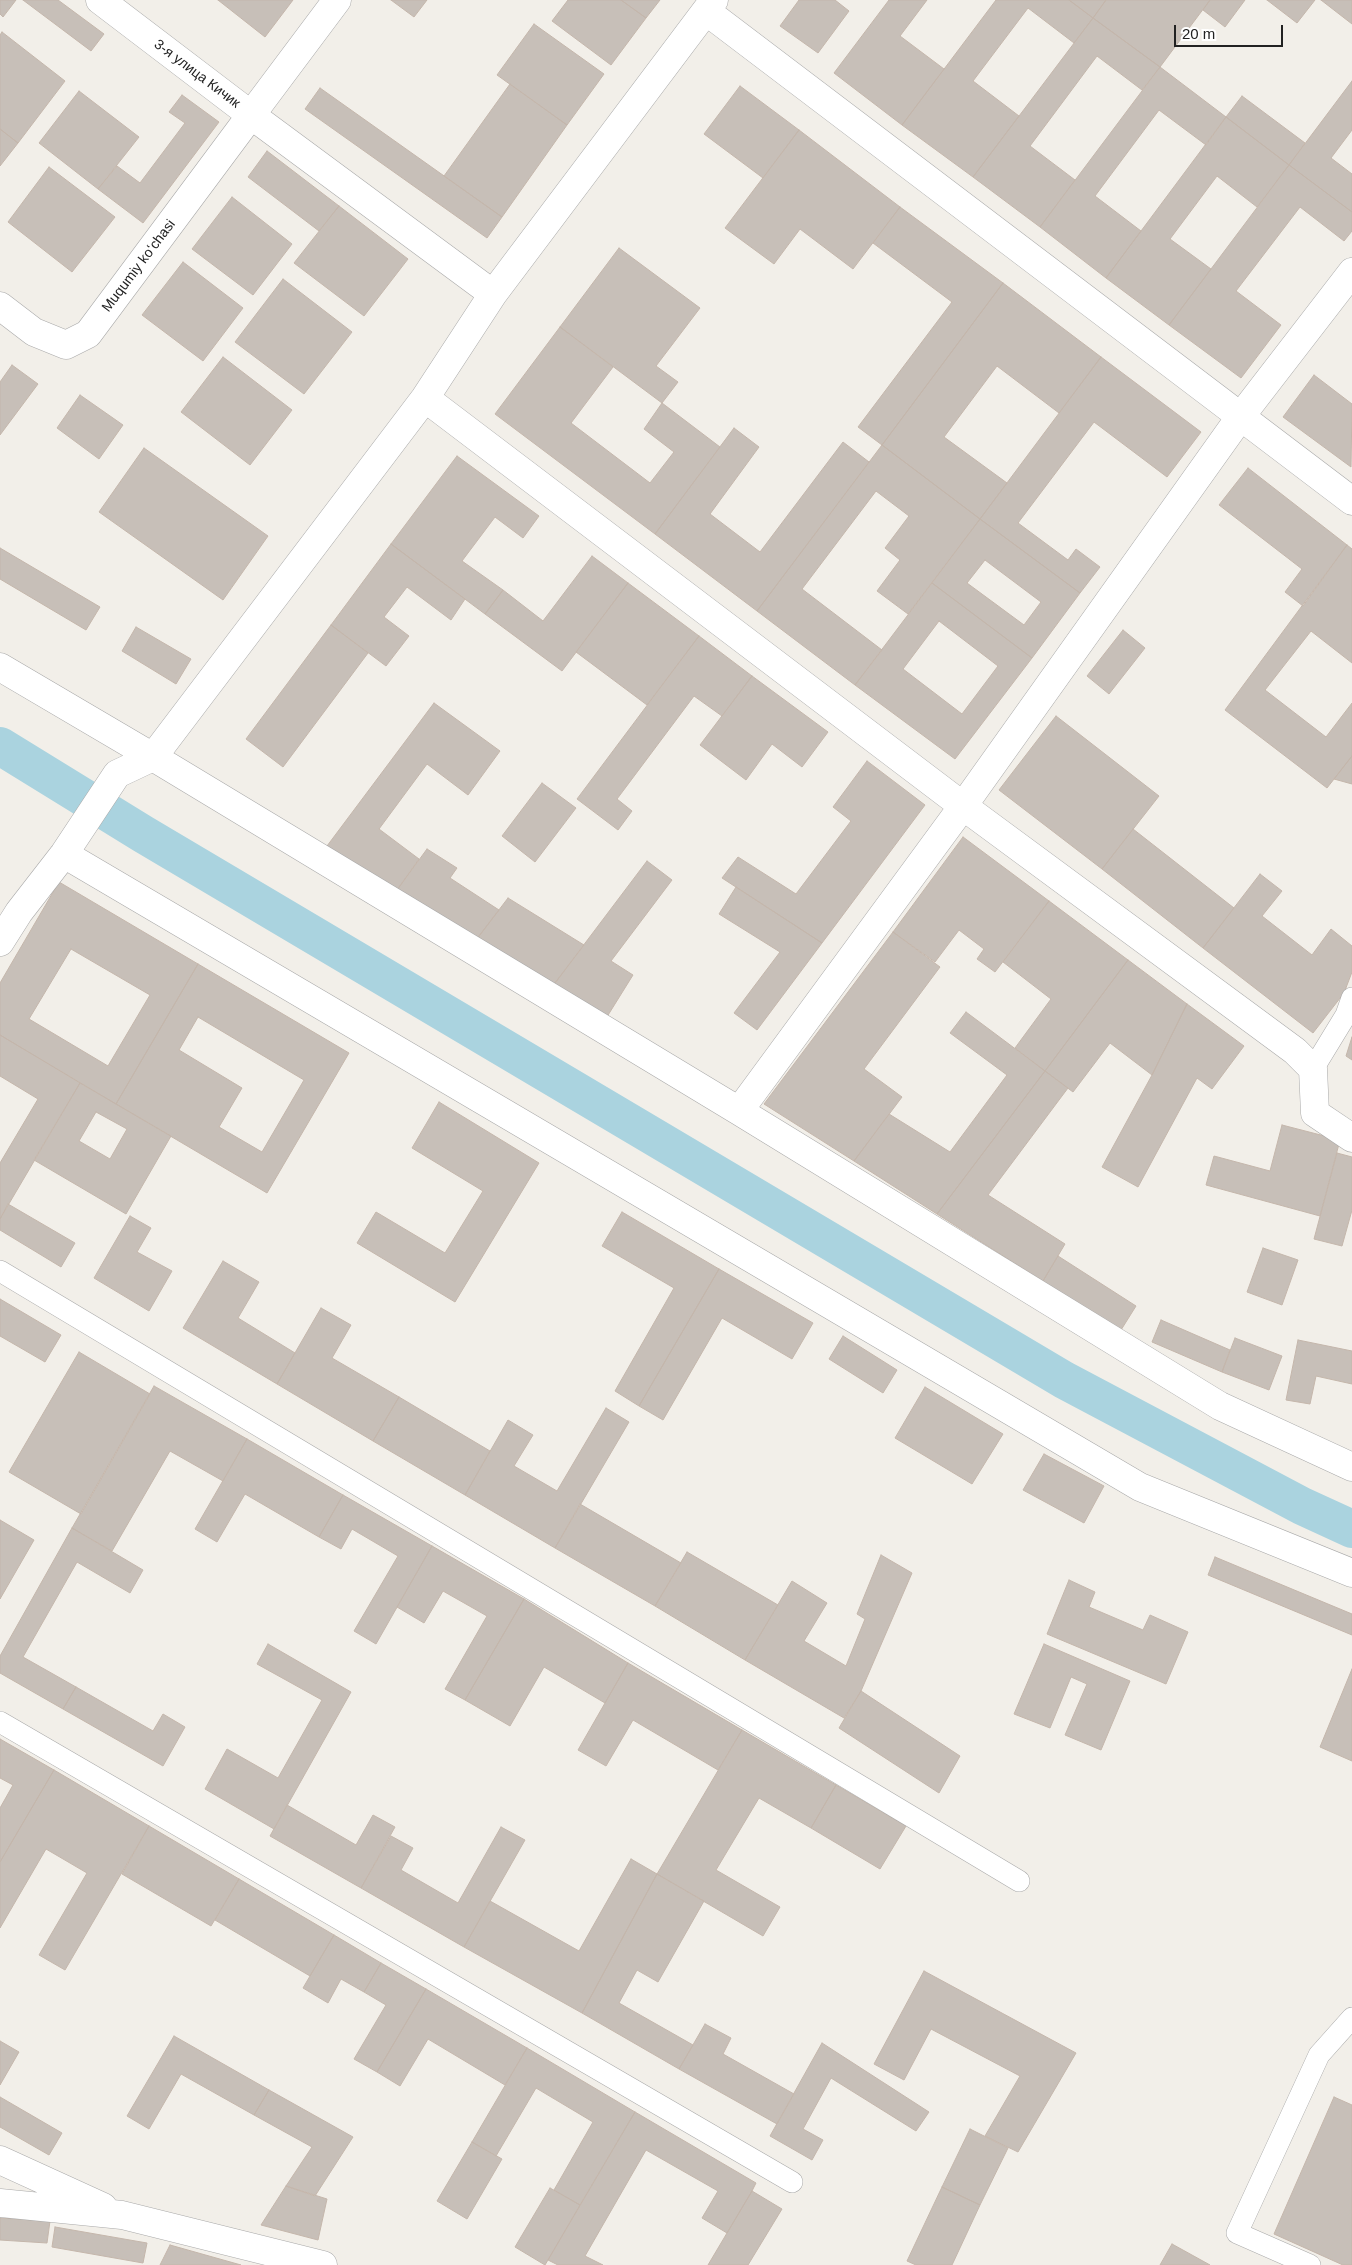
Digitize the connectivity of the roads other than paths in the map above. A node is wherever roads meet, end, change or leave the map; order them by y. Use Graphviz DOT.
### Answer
graph roads {
  1 [pos="100,0"];
  2 [pos="337,0"];
  3 [pos="710,6"];
  4 [pos="251,115"];
  5 [pos="1352,272"];
  6 [pos="493,294"];
  7 [pos="0,306"];
  8 [pos="425,398"];
  9 [pos="1241,416"];
  10 [pos="1352,501"];
  11 [pos="0,667"];
  12 [pos="153,757"];
  13 [pos="963,806"];
  14 [pos="64,854"];
  15 [pos="9,907"];
  16 [pos="0,942"];
  17 [pos="1352,998"];
  18 [pos="1313,1069"];
  19 [pos="739,1111"];
  20 [pos="1352,1138"];
  21 [pos="0,1271"];
  22 [pos="1352,1467"];
  23 [pos="1352,1573"];
  24 [pos="0,1722"];
  25 [pos="1019,1881"];
  26 [pos="1352,2018"];
  27 [pos="0,2160"];
  28 [pos="792,2182"];
  29 [pos="0,2203"];
  30 [pos="122,2215"];
  31 [pos="323,2265"];
  32 [pos="1310,2265"];
  1 -- 4 [label="street, 3-я улица Кичик"];
  2 -- 4 [label="street, 3-я улица Кичик"];
  3 -- 6 [label="street"];
  3 -- 9 [label="street"];
  4 -- 6 [label="street"];
  4 -- 7 [label="street, Muqumiy koʻchasi"];
  5 -- 9 [label="street"];
  6 -- 8 [label="street"];
  8 -- 12 [label="street"];
  8 -- 13 [label="street"];
  9 -- 10 [label="street"];
  9 -- 13 [label="street"];
  11 -- 12 [label="street"];
  12 -- 14 [label="street"];
  12 -- 19 [label="street"];
  13 -- 18 [label="street"];
  13 -- 19 [label="street"];
  14 -- 15 [label="street"];
  14 -- 23 [label="street"];
  15 -- 16 [label="street"];
  17 -- 18 [label="lane"];
  18 -- 20 [label="street"];
  19 -- 22 [label="street"];
  21 -- 25 [label="lane"];
  24 -- 28 [label="lane"];
  26 -- 32 [label="lane"];
  27 -- 30 [label="street"];
  29 -- 30 [label="street"];
  30 -- 31 [label="street"];
}
